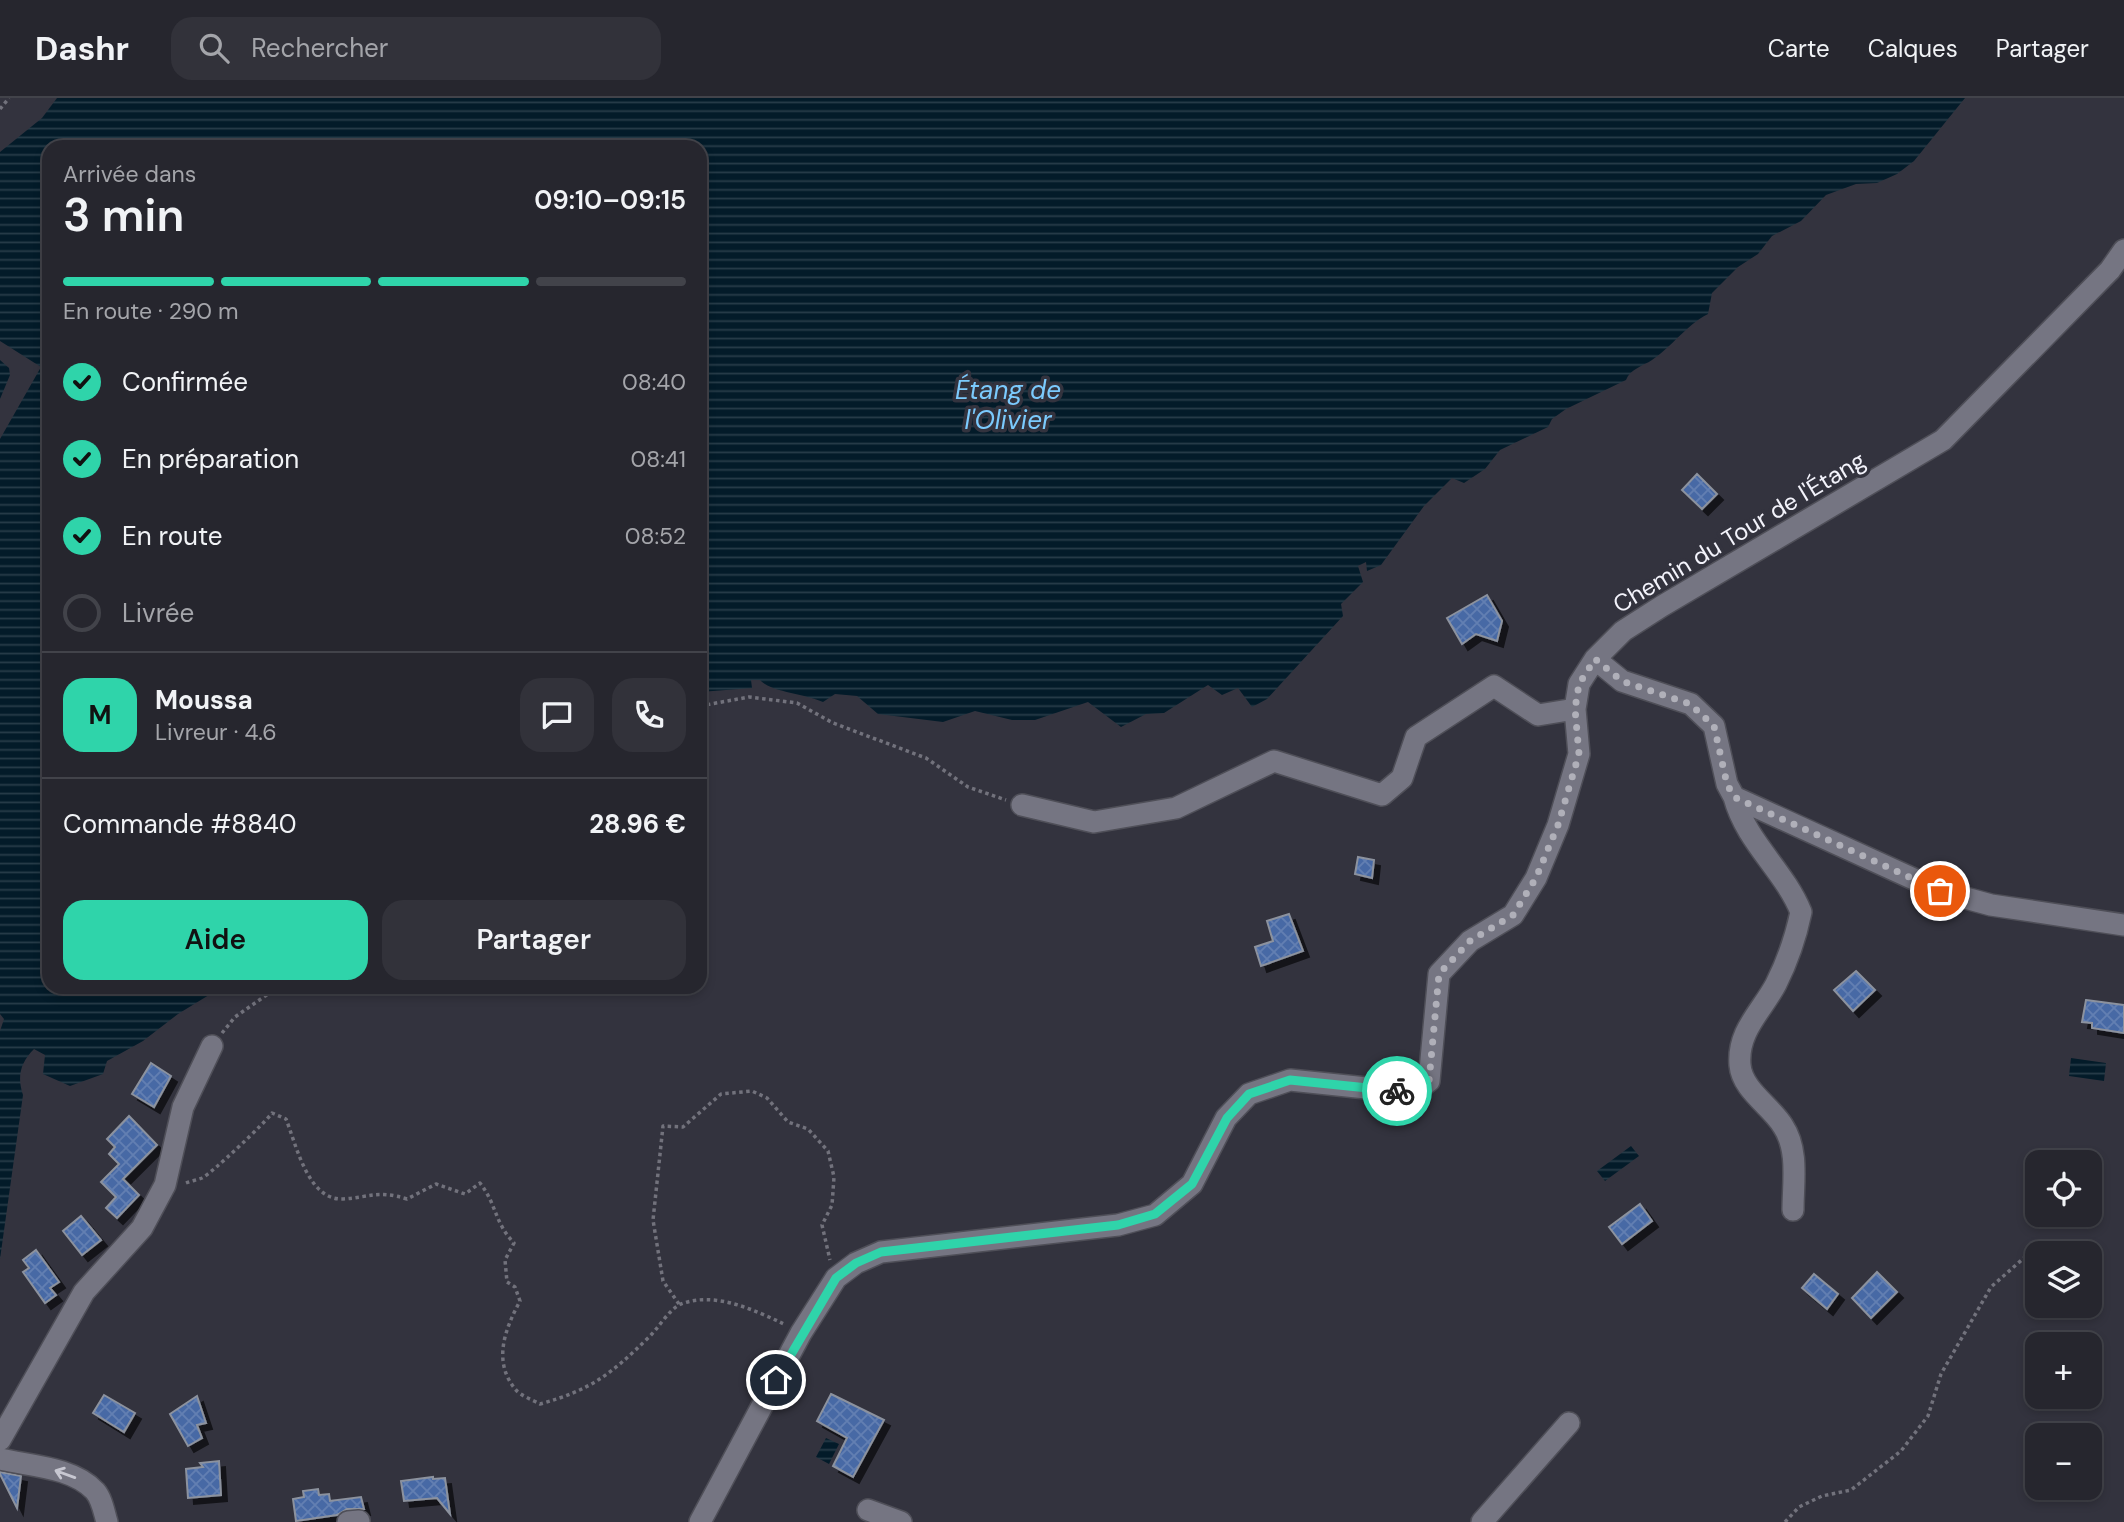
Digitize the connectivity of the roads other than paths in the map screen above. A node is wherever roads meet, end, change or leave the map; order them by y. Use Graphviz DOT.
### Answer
graph roads {
  1 [pos="2124,250"];
  2 [pos="1595,659"];
  3 [pos="1575,709"];
  4 [pos="1734,797"];
  5 [pos="1023,805"];
  6 [pos="2124,925"];
  7 [pos="212,1046"];
  8 [pos="1793,1210"];
  9 [pos="1569,1423"];
  10 [pos="0,1440"];
  11 [pos="0,1459"];
  12 [pos="868,1510"];
  13 [pos="107,1522"];
  14 [pos="700,1522"];
  15 [pos="901,1522"];
  16 [pos="1482,1522"];
  1 -- 2 [label="street, Chemin du Tour de l'Étang"];
  2 -- 3 [label="street, Chemin du Tour de l'Étang"];
  2 -- 4 [label="street"];
  3 -- 5 [label="street"];
  3 -- 14 [label="street, Chemin du Tour de l'Étang"];
  4 -- 6 [label="street"];
  4 -- 8 [label="street"];
  7 -- 10 [label="street"];
  9 -- 16 [label="street"];
  13 -- 11 [label="street, one-way"];
  12 -- 15 [label="street"];
}
